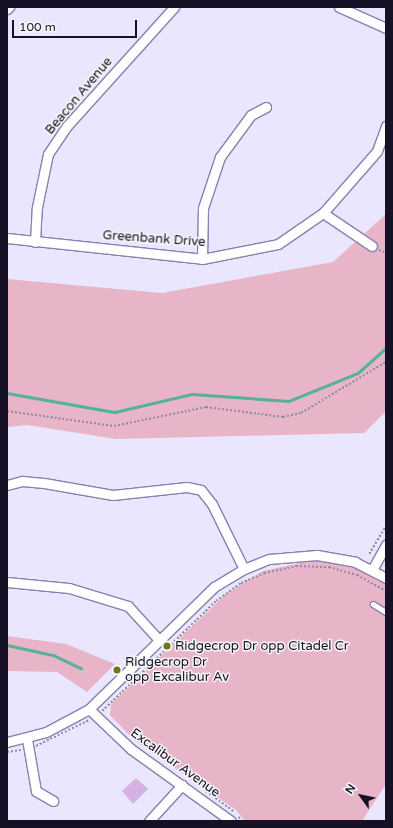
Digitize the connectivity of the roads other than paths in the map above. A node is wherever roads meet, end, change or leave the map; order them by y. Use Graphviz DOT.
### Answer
graph roads {
  1 [pos="9,7"];
  2 [pos="174,7"];
  3 [pos="339,7"];
  4 [pos="7,9"];
  5 [pos="386,28"];
  6 [pos="266,107"];
  7 [pos="386,126"];
  8 [pos="323,213"];
  9 [pos="7,238"];
  10 [pos="35,242"];
  11 [pos="372,246"];
  12 [pos="202,258"];
  13 [pos="7,485"];
  14 [pos="386,545"];
  15 [pos="244,569"];
  16 [pos="372,570"];
  17 [pos="386,578"];
  18 [pos="7,582"];
  19 [pos="373,604"];
  20 [pos="386,612"];
  21 [pos="159,640"];
  22 [pos="92,712"];
  23 [pos="7,742"];
  24 [pos="28,744"];
  25 [pos="182,786"];
  26 [pos="53,801"];
  27 [pos="149,821"];
  28 [pos="231,821"];
  1 -- 4 [label="street"];
  2 -- 10 [label="street, Beacon Avenue"];
  3 -- 5 [label="street"];
  6 -- 12 [label="street"];
  7 -- 8 [label="street, Greenbank Drive"];
  8 -- 11 [label="street"];
  8 -- 12 [label="street, Greenbank Drive"];
  9 -- 10 [label="street, Greenbank Drive"];
  10 -- 12 [label="street, Greenbank Drive"];
  13 -- 15 [label="street"];
  14 -- 16 [label="street"];
  15 -- 16 [label="street"];
  15 -- 21 [label="street"];
  16 -- 17 [label="street"];
  18 -- 21 [label="street"];
  19 -- 20 [label="lane"];
  21 -- 22 [label="street"];
  22 -- 24 [label="street"];
  22 -- 25 [label="street, Excalibur Avenue"];
  23 -- 24 [label="street"];
  24 -- 26 [label="street"];
  25 -- 27 [label="street"];
  25 -- 28 [label="street, Excalibur Avenue"];
}
